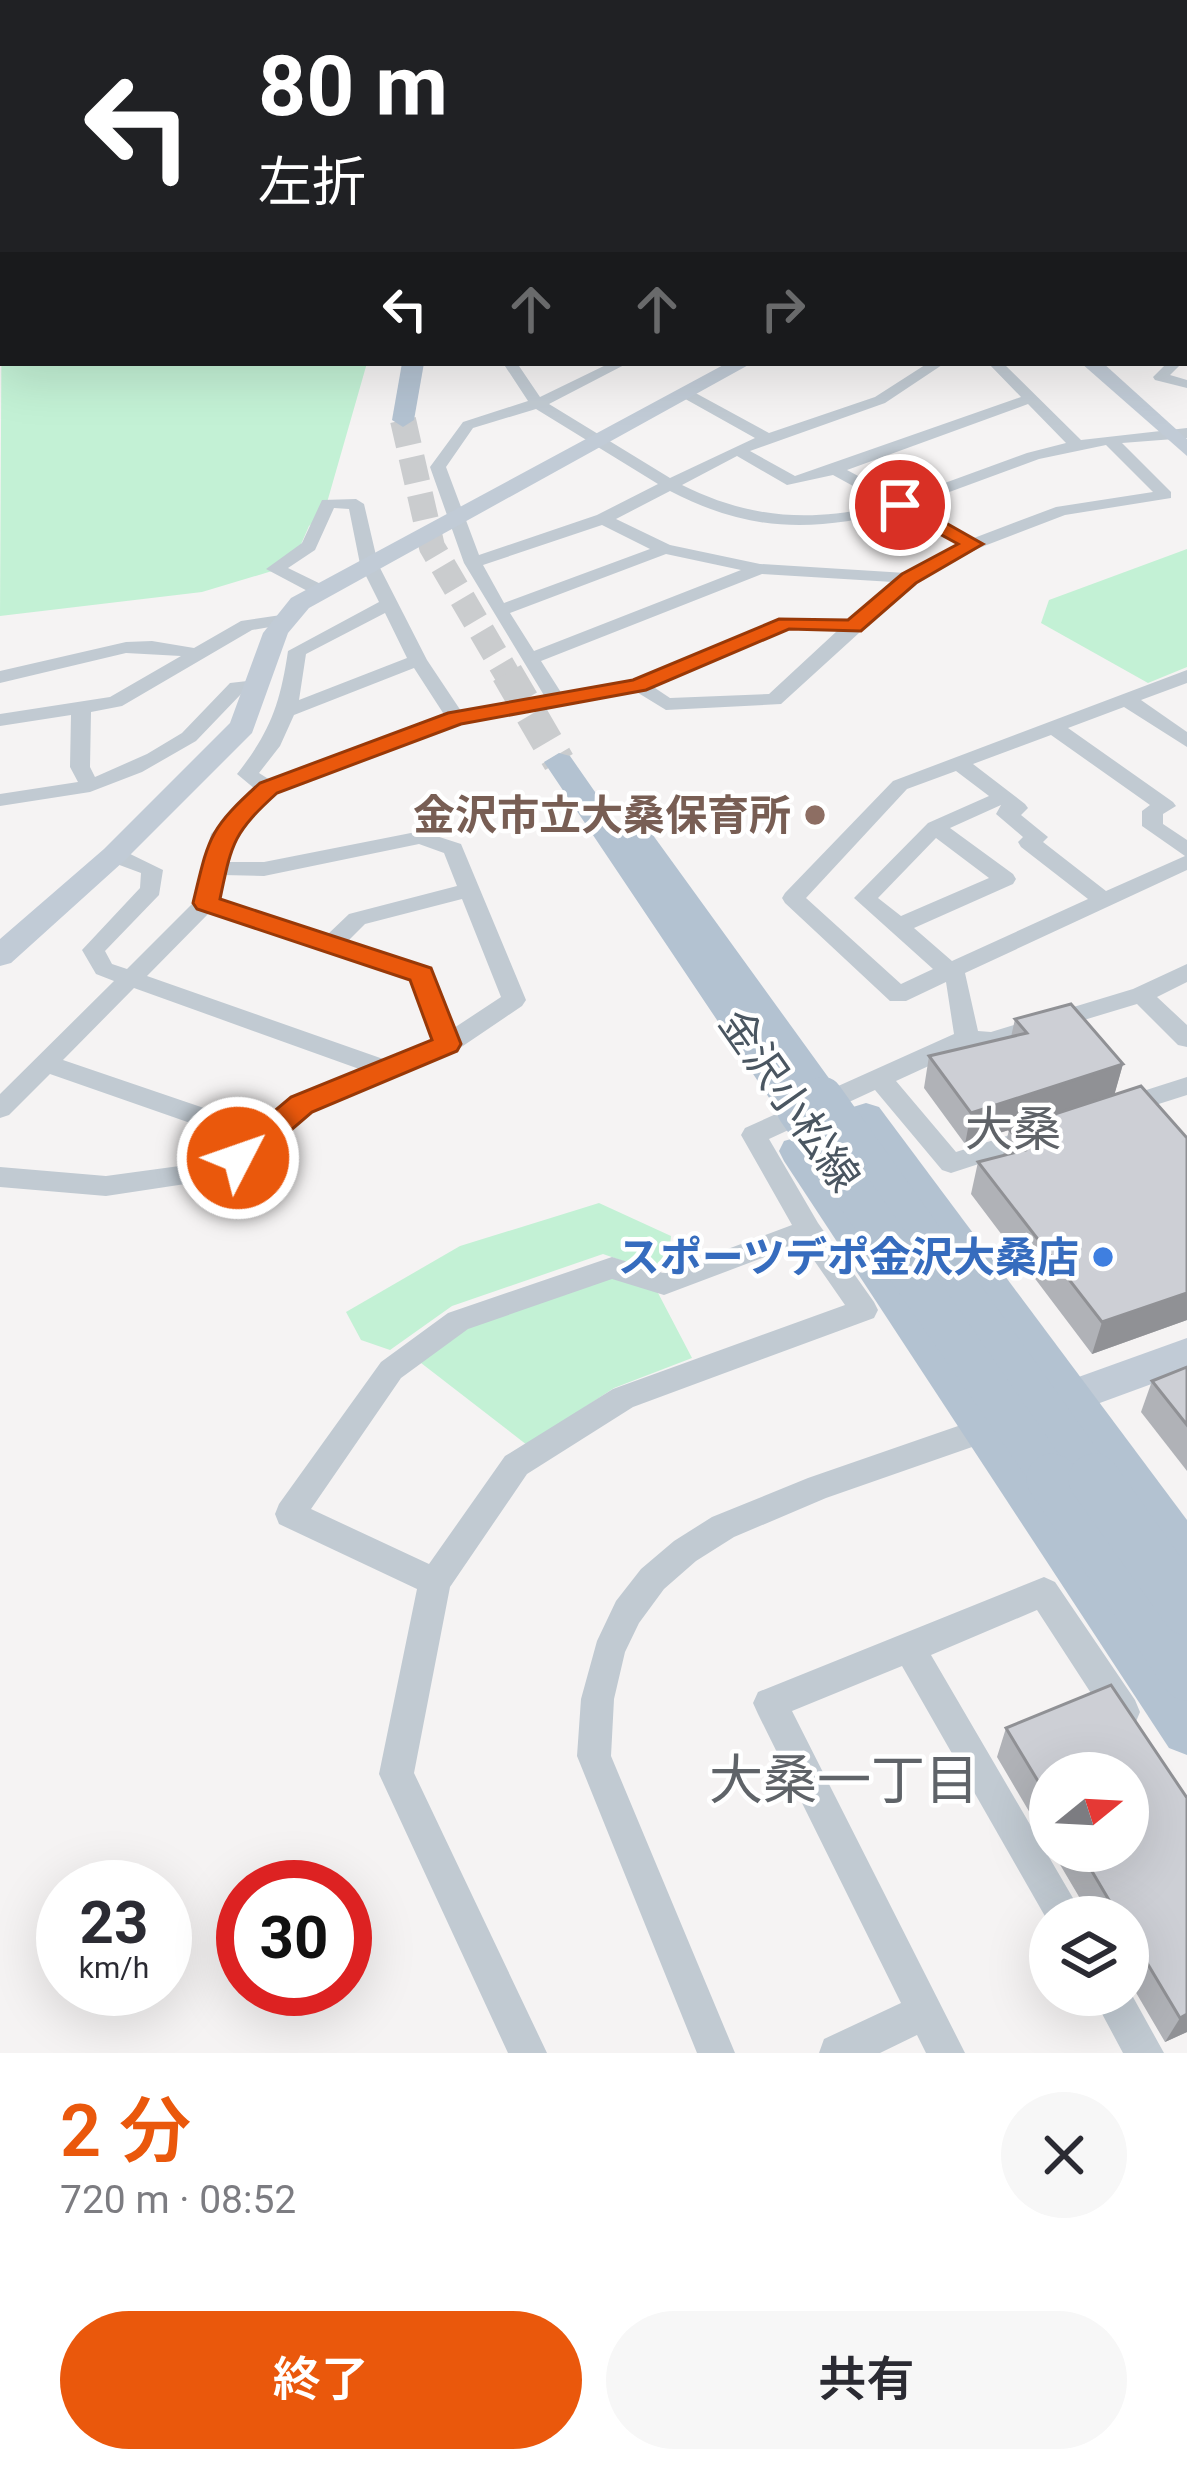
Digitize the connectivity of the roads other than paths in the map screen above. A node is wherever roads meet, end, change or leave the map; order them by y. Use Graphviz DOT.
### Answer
graph roads {
  1 [pos="413,366"];
  2 [pos="429,366"];
  3 [pos="512,366"];
  4 [pos="615,366"];
  5 [pos="736,366"];
  6 [pos="933,366"];
  7 [pos="998,366"];
  8 [pos="1095,366"];
  9 [pos="1171,366"];
  10 [pos="1187,384"];
  11 [pos="686,393"];
  12 [pos="1031,398"];
  13 [pos="539,403"];
  14 [pos="1176,434"];
  15 [pos="768,439"];
  16 [pos="596,441"];
  17 [pos="1111,441"];
  18 [pos="1077,446"];
  19 [pos="736,450"];
  20 [pos="1187,450"];
  21 [pos="834,469"];
  22 [pos="667,484"];
  23 [pos="900,505"];
  24 [pos="453,518"];
  25 [pos="603,519"];
  26 [pos="973,544"];
  27 [pos="665,549"];
  28 [pos="473,563"];
  29 [pos="368,564"];
  30 [pos="760,569"];
  31 [pos="909,578"];
  32 [pos="321,592"];
  33 [pos="389,604"];
  34 [pos="500,611"];
  35 [pos="281,620"];
  36 [pos="853,626"];
  37 [pos="198,655"];
  38 [pos="530,659"];
  39 [pos="418,660"];
  40 [pos="0,677"];
  41 [pos="1185,679"];
  42 [pos="258,683"];
  43 [pos="638,685"];
  44 [pos="1126,699"];
  45 [pos="557,700"];
  46 [pos="290,710"];
  47 [pos="81,711"];
  48 [pos="456,718"];
  49 [pos="0,721"];
  50 [pos="1053,727"];
  51 [pos="1187,741"];
  52 [pos="958,763"];
  53 [pos="90,786"];
  54 [pos="268,788"];
  55 [pos="1003,797"];
  56 [pos="0,800"];
  57 [pos="1176,801"];
  58 [pos="935,827"];
  59 [pos="1187,850"];
  60 [pos="114,855"];
  61 [pos="1187,862"];
  62 [pos="216,868"];
  63 [pos="466,891"];
  64 [pos="1104,900"];
  65 [pos="206,903"];
  66 [pos="898,926"];
  67 [pos="332,944"];
  68 [pos="0,956"];
  69 [pos="949,971"];
  70 [pos="1187,972"];
  71 [pos="128,979"];
  72 [pos="1141,995"];
  73 [pos="967,1038"];
  74 [pos="1187,1039"];
  75 [pos="448,1044"];
  76 [pos="45,1063"];
  77 [pos="384,1069"];
  78 [pos="1187,1086"];
  79 [pos="826,1108"];
  80 [pos="0,1109"];
  81 [pos="1100,1114"];
  82 [pos="1058,1128"];
  83 [pos="260,1137"];
  84 [pos="0,1177"];
  85 [pos="808,1230"];
  86 [pos="1187,1354"];
  87 [pos="1070,1397"];
  88 [pos="984,1430"];
  89 [pos="1187,1558"];
  90 [pos="435,1582"];
  91 [pos="1187,1610"];
  92 [pos="909,1648"];
  93 [pos="1187,1675"];
  94 [pos="1168,1740"];
  95 [pos="1054,1896"];
  96 [pos="925,2011"];
  97 [pos="1123,2016"];
  98 [pos="528,2053"];
  99 [pos="716,2053"];
  100 [pos="838,2053"];
  101 [pos="946,2053"];
  102 [pos="1145,2053"];
  1 -- 2 [label="main road"];
  3 -- 13 [label="street"];
  4 -- 13 [label="street"];
  5 -- 11 [label="main road"];
  6 -- 15 [label="street"];
  7 -- 12 [label="street"];
  8 -- 14 [label="main road"];
  9 -- 10 [label="street"];
  11 -- 15 [label="street"];
  11 -- 16 [label="main road"];
  12 -- 18 [label="street"];
  12 -- 21 [label="street"];
  13 -- 16 [label="street"];
  13 -- 24 [label="street"];
  14 -- 17 [label="street"];
  14 -- 20 [label="main road"];
  15 -- 19 [label="street"];
  16 -- 22 [label="street"];
  16 -- 24 [label="main road"];
  17 -- 18 [label="street"];
  17 -- 26 [label="street"];
  18 -- 23 [label="street"];
  19 -- 21 [label="street"];
  19 -- 22 [label="street"];
  21 -- 23 [label="street"];
  22 -- 23 [label="street"];
  22 -- 25 [label="street"];
  23 -- 26 [label="street"];
  24 -- 28 [label="street"];
  24 -- 29 [label="main road"];
  25 -- 27 [label="street"];
  25 -- 28 [label="street"];
  26 -- 31 [label="street"];
  27 -- 30 [label="street"];
  27 -- 34 [label="street"];
  28 -- 34 [label="street"];
  29 -- 32 [label="main road"];
  29 -- 32 [label="street"];
  29 -- 33 [label="street"];
  30 -- 31 [label="street"];
  30 -- 38 [label="street"];
  31 -- 36 [label="street"];
  32 -- 35 [label="main road"];
  33 -- 39 [label="street"];
  33 -- 46 [label="street"];
  34 -- 38 [label="street"];
  35 -- 37 [label="street"];
  35 -- 42 [label="main road"];
  36 -- 43 [label="street"];
  36 -- 43 [label="street"];
  37 -- 40 [label="street"];
  37 -- 47 [label="street"];
  38 -- 45 [label="street"];
  39 -- 46 [label="street"];
  39 -- 48 [label="street"];
  41 -- 44 [label="street"];
  42 -- 53 [label="street"];
  42 -- 60 [label="main road"];
  43 -- 45 [label="street"];
  44 -- 50 [label="street"];
  44 -- 51 [label="street"];
  45 -- 48 [label="street"];
  46 -- 54 [label="street"];
  47 -- 49 [label="street"];
  47 -- 53 [label="street"];
  48 -- 54 [label="street"];
  50 -- 52 [label="street"];
  50 -- 57 [label="street"];
  52 -- 55 [label="street"];
  52 -- 69 [label="street"];
  53 -- 56 [label="street"];
  54 -- 62 [label="street"];
  55 -- 58 [label="street"];
  55 -- 64 [label="street"];
  57 -- 59 [label="street"];
  58 -- 66 [label="street"];
  58 -- 66 [label="street"];
  60 -- 68 [label="main road"];
  60 -- 71 [label="street"];
  61 -- 64 [label="street"];
  62 -- 63 [label="street"];
  62 -- 65 [label="street"];
  63 -- 67 [label="street"];
  63 -- 75 [label="street"];
  64 -- 69 [label="street"];
  65 -- 67 [label="street"];
  65 -- 71 [label="street"];
  66 -- 69 [label="street"];
  67 -- 75 [label="street"];
  69 -- 73 [label="street"];
  70 -- 72 [label="street"];
  71 -- 76 [label="street"];
  71 -- 77 [label="street"];
  72 -- 73 [label="street"];
  72 -- 74 [label="street"];
  73 -- 79 [label="street"];
  75 -- 77 [label="street"];
  76 -- 80 [label="street"];
  76 -- 83 [label="street"];
  77 -- 83 [label="street"];
  78 -- 81 [label="street"];
  79 -- 79 [label="main road, 金沢小松線"];
  79 -- 82 [label="street"];
  79 -- 85 [label="street"];
  79 -- 87 [label="main road"];
  79 -- 88 [label="main road"];
  79 -- 91 [label="main road, 金沢小松線, bridge"];
  79 -- 93 [label="main road, 金沢小松線, bridge"];
  83 -- 84 [label="street"];
  85 -- 90 [label="street"];
  85 -- 90 [label="street"];
  86 -- 87 [label="main road"];
  87 -- 88 [label="main road"];
  87 -- 89 [label="main road"];
  88 -- 94 [label="main road"];
  88 -- 99 [label="street"];
  90 -- 98 [label="street"];
  92 -- 94 [label="street"];
  92 -- 95 [label="street"];
  92 -- 96 [label="street"];
  96 -- 100 [label="street"];
  96 -- 101 [label="street"];
  97 -- 102 [label="street"];
}
